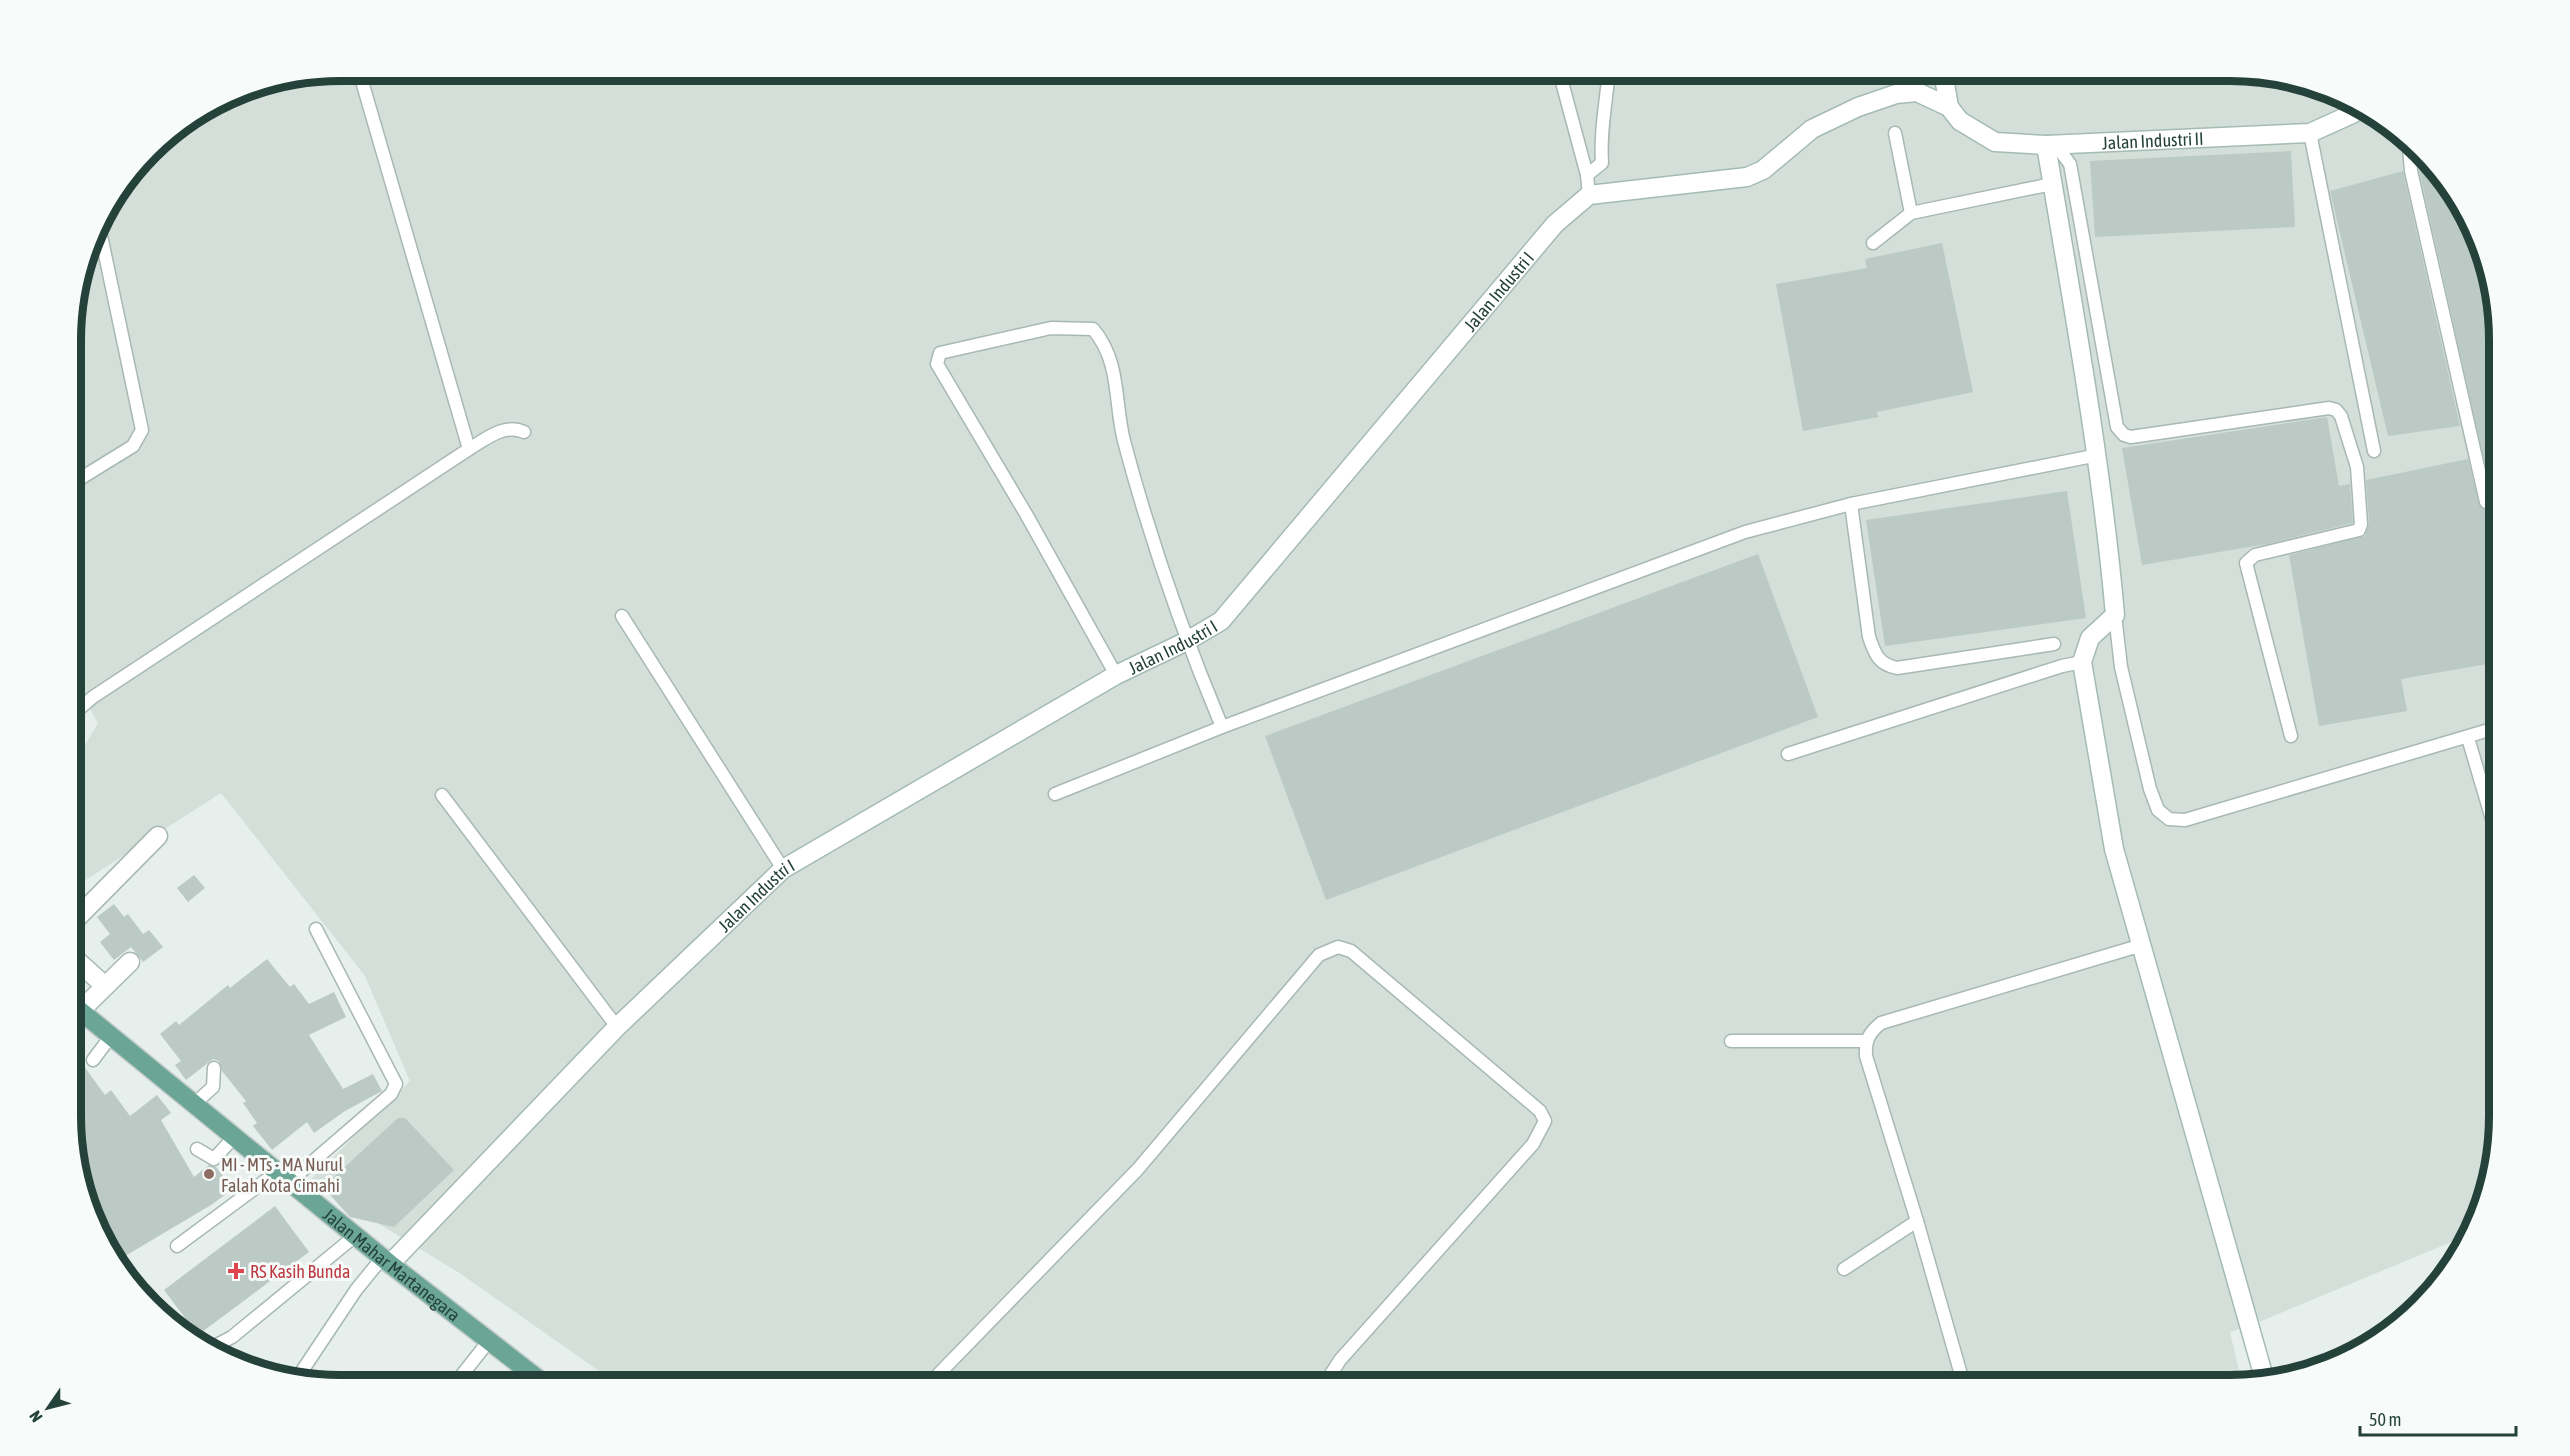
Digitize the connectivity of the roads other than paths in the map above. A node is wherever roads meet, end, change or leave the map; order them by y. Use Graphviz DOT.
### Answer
graph roads {
  1 [pos="363,81"];
  2 [pos="1562,81"];
  3 [pos="1609,81"];
  4 [pos="1945,81"];
  5 [pos="1949,107"];
  6 [pos="2354,113"];
  7 [pos="1894,133"];
  8 [pos="2310,133"];
  9 [pos="2050,145"];
  10 [pos="2409,153"];
  11 [pos="1587,175"];
  12 [pos="2052,184"];
  13 [pos="1589,195"];
  14 [pos="1911,213"];
  15 [pos="102,239"];
  16 [pos="1872,243"];
  17 [pos="524,432"];
  18 [pos="469,449"];
  19 [pos="2374,452"];
  20 [pos="2098,455"];
  21 [pos="81,478"];
  22 [pos="2486,502"];
  23 [pos="1851,504"];
  24 [pos="2115,615"];
  25 [pos="622,616"];
  26 [pos="1187,641"];
  27 [pos="2054,644"];
  28 [pos="2082,662"];
  29 [pos="1116,675"];
  30 [pos="81,707"];
  31 [pos="1222,727"];
  32 [pos="2489,731"];
  33 [pos="2291,736"];
  34 [pos="2468,738"];
  35 [pos="1788,754"];
  36 [pos="1055,794"];
  37 [pos="442,795"];
  38 [pos="2489,809"];
  39 [pos="158,836"];
  40 [pos="783,869"];
  41 [pos="81,914"];
  42 [pos="316,929"];
  43 [pos="2142,945"];
  44 [pos="130,962"];
  45 [pos="81,964"];
  46 [pos="105,986"];
  47 [pos="81,1004"];
  48 [pos="81,1012"];
  49 [pos="617,1027"];
  50 [pos="111,1036"];
  51 [pos="1731,1041"];
  52 [pos="1866,1041"];
  53 [pos="93,1060"];
  54 [pos="214,1068"];
  55 [pos="194,1105"];
  56 [pos="234,1137"];
  57 [pos="197,1149"];
  58 [pos="283,1177"];
  59 [pos="1917,1221"];
  60 [pos="355,1236"];
  61 [pos="177,1246"];
  62 [pos="386,1261"];
  63 [pos="1844,1269"];
  64 [pos="488,1342"];
  65 [pos="218,1344"];
  66 [pos="301,1372"];
  67 [pos="2263,1373"];
  68 [pos="462,1375"];
  69 [pos="533,1375"];
  70 [pos="938,1375"];
  71 [pos="1330,1375"];
  72 [pos="1961,1375"];
  1 -- 18 [label="lane"];
  2 -- 11 [label="lane"];
  3 -- 11 [label="lane"];
  4 -- 5 [label="main road"];
  5 -- 9 [label="main road, Jalan Industri II"];
  5 -- 13 [label="main road"];
  6 -- 8 [label="main road, Jalan Industri II"];
  7 -- 14 [label="lane"];
  8 -- 9 [label="main road, Jalan Industri II"];
  8 -- 19 [label="lane"];
  9 -- 12 [label="main road"];
  9 -- 33 [label="lane"];
  10 -- 22 [label="lane"];
  11 -- 13 [label="lane"];
  12 -- 14 [label="lane"];
  12 -- 20 [label="main road"];
  13 -- 26 [label="main road, Jalan Industri I"];
  14 -- 16 [label="lane"];
  15 -- 21 [label="lane"];
  17 -- 18 [label="lane"];
  18 -- 30 [label="lane"];
  20 -- 23 [label="lane"];
  20 -- 24 [label="main road"];
  23 -- 27 [label="lane"];
  23 -- 31 [label="lane"];
  24 -- 28 [label="main road"];
  24 -- 34 [label="lane"];
  25 -- 40 [label="lane"];
  26 -- 29 [label="main road, Jalan Industri I"];
  26 -- 29 [label="lane"];
  26 -- 31 [label="lane"];
  28 -- 35 [label="lane"];
  28 -- 43 [label="main road"];
  29 -- 40 [label="main road, Jalan Industri I"];
  31 -- 36 [label="lane"];
  32 -- 34 [label="lane"];
  34 -- 38 [label="lane"];
  37 -- 49 [label="lane"];
  39 -- 41 [label="main road"];
  40 -- 49 [label="main road, Jalan Industri I"];
  42 -- 58 [label="lane"];
  43 -- 52 [label="lane"];
  43 -- 67 [label="main road"];
  44 -- 46 [label="main road"];
  45 -- 46 [label="main road"];
  46 -- 47 [label="main road"];
  48 -- 50 [label="main road, Jalan Mahar Martanegara"];
  49 -- 62 [label="main road, Jalan Industri I"];
  50 -- 53 [label="lane"];
  50 -- 55 [label="main road, Jalan Mahar Martanegara"];
  51 -- 52 [label="lane"];
  52 -- 59 [label="lane"];
  54 -- 55 [label="lane"];
  55 -- 56 [label="main road, Jalan Mahar Martanegara"];
  56 -- 57 [label="lane"];
  56 -- 58 [label="main road, Jalan Mahar Martanegara"];
  58 -- 60 [label="main road, Jalan Mahar Martanegara"];
  58 -- 61 [label="lane"];
  59 -- 63 [label="lane"];
  59 -- 72 [label="lane"];
  60 -- 62 [label="main road, Jalan Mahar Martanegara"];
  60 -- 65 [label="lane"];
  62 -- 64 [label="main road, Jalan Mahar Martanegara"];
  62 -- 66 [label="lane"];
  64 -- 68 [label="lane"];
  64 -- 69 [label="main road, Jalan Mahar Martanegara"];
  70 -- 71 [label="lane"];
}
